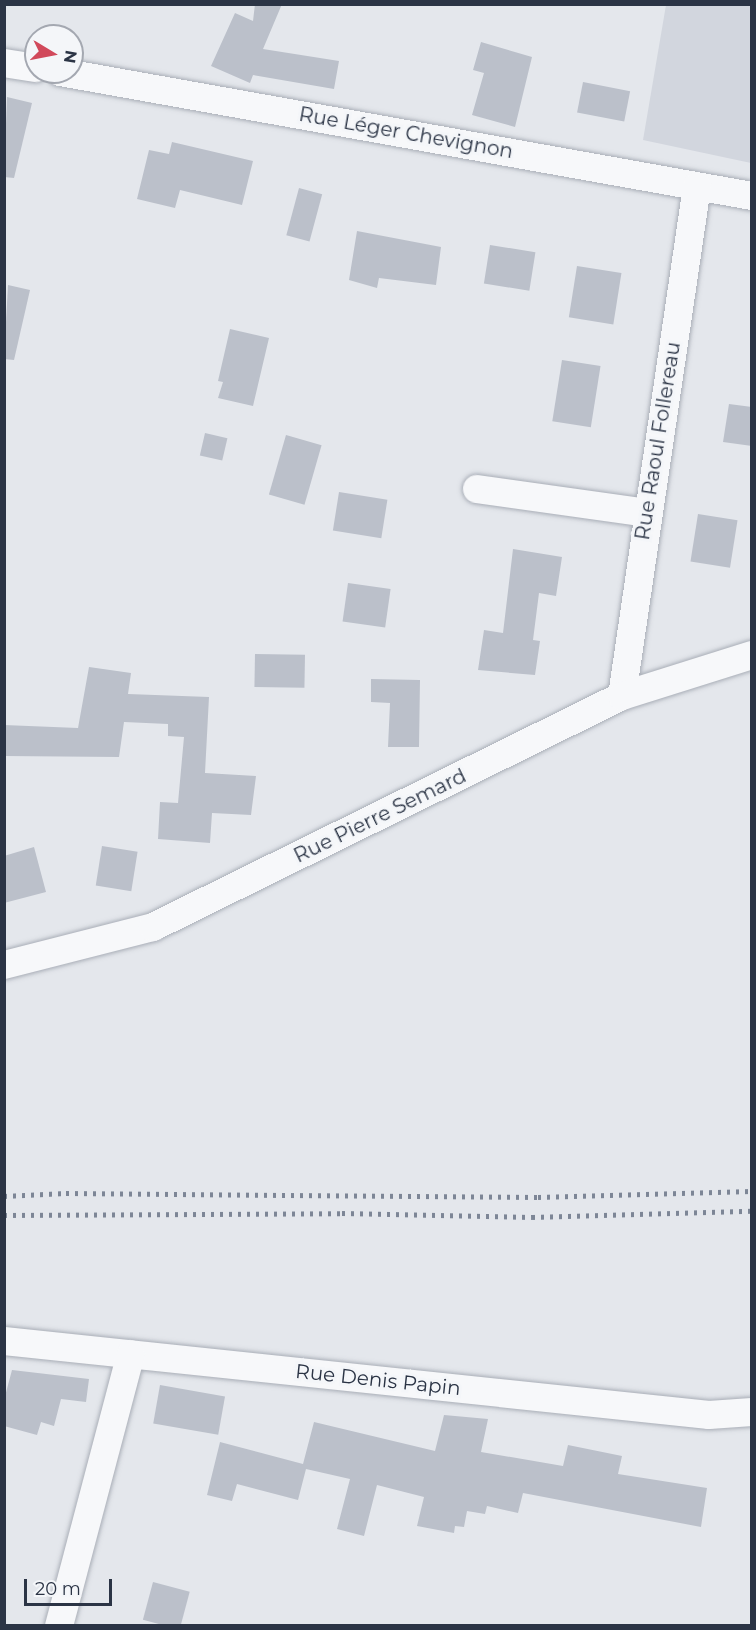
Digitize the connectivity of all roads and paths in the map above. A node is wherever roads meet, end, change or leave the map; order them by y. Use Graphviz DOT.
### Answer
graph roads {
  1 [pos="4,63"];
  2 [pos="24,66"];
  3 [pos="84,76"];
  4 [pos="697,186"];
  5 [pos="752,196"];
  6 [pos="477,489"];
  7 [pos="647,513"];
  8 [pos="752,655"];
  9 [pos="622,696"];
  10 [pos="4,965"];
  11 [pos="4,1341"];
  12 [pos="131,1354"];
  13 [pos="752,1412"];
  14 [pos="59,1626"];
  1 -- 2 [label="street"];
  3 -- 4 [label="street, Rue Léger Chevignon"];
  4 -- 5 [label="street, Rue Léger Chevignon"];
  4 -- 7 [label="street, Rue Raoul Follereau"];
  6 -- 7 [label="street"];
  7 -- 9 [label="street, Rue Raoul Follereau"];
  8 -- 9 [label="street, Rue Pierre Semard"];
  9 -- 10 [label="street, Rue Pierre Semard"];
  11 -- 12 [label="street, Rue Denis Papin"];
  12 -- 13 [label="street, Rue Denis Papin"];
  12 -- 14 [label="street"];
}
